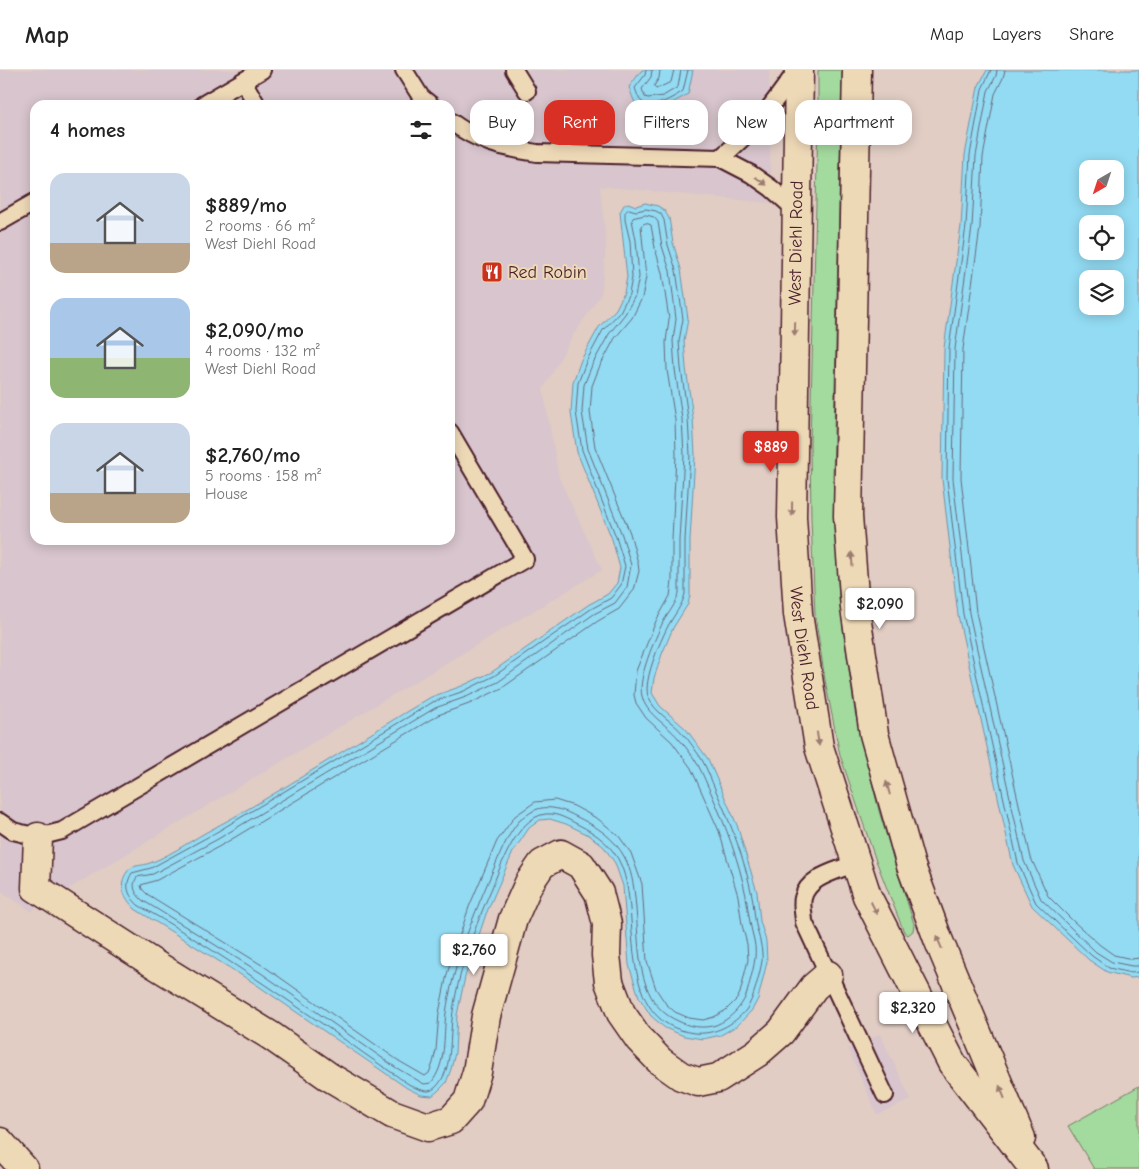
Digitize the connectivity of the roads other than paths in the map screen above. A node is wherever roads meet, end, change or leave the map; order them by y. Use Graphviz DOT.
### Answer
graph roads {
  1 [pos="262,70"];
  2 [pos="404,70"];
  3 [pos="514,70"];
  4 [pos="798,70"];
  5 [pos="857,70"];
  6 [pos="243,81"];
  7 [pos="527,91"];
  8 [pos="211,100"];
  9 [pos="255,100"];
  10 [pos="425,100"];
  11 [pos="455,124"];
  12 [pos="720,158"];
  13 [pos="30,205"];
  14 [pos="797,211"];
  15 [pos="0,222"];
  16 [pos="455,440"];
  17 [pos="0,822"];
  18 [pos="38,837"];
  19 [pos="856,863"];
  20 [pos="828,975"];
  21 [pos="886,1095"];
  22 [pos="0,1142"];
  23 [pos="0,1156"];
  24 [pos="20,1169"];
  25 [pos="24,1169"];
  1 -- 6 [label="lane"];
  2 -- 10 [label="lane"];
  3 -- 7 [label="lane"];
  4 -- 12 [label="lane"];
  4 -- 14 [label="main road, West Diehl Road"];
  19 -- 5 [label="main road, West Diehl Road, one-way"];
  6 -- 8 [label="lane"];
  6 -- 9 [label="lane"];
  11 -- 12 [label="lane"];
  12 -- 14 [label="lane, one-way"];
  13 -- 15 [label="lane"];
  14 -- 19 [label="main road, West Diehl Road, one-way"];
  16 -- 18 [label="lane"];
  17 -- 18 [label="lane"];
  18 -- 20 [label="main road"];
  19 -- 20 [label="lane"];
  20 -- 21 [label="lane"];
  22 -- 25 [label="main road"];
  23 -- 24 [label="main road"];
}
